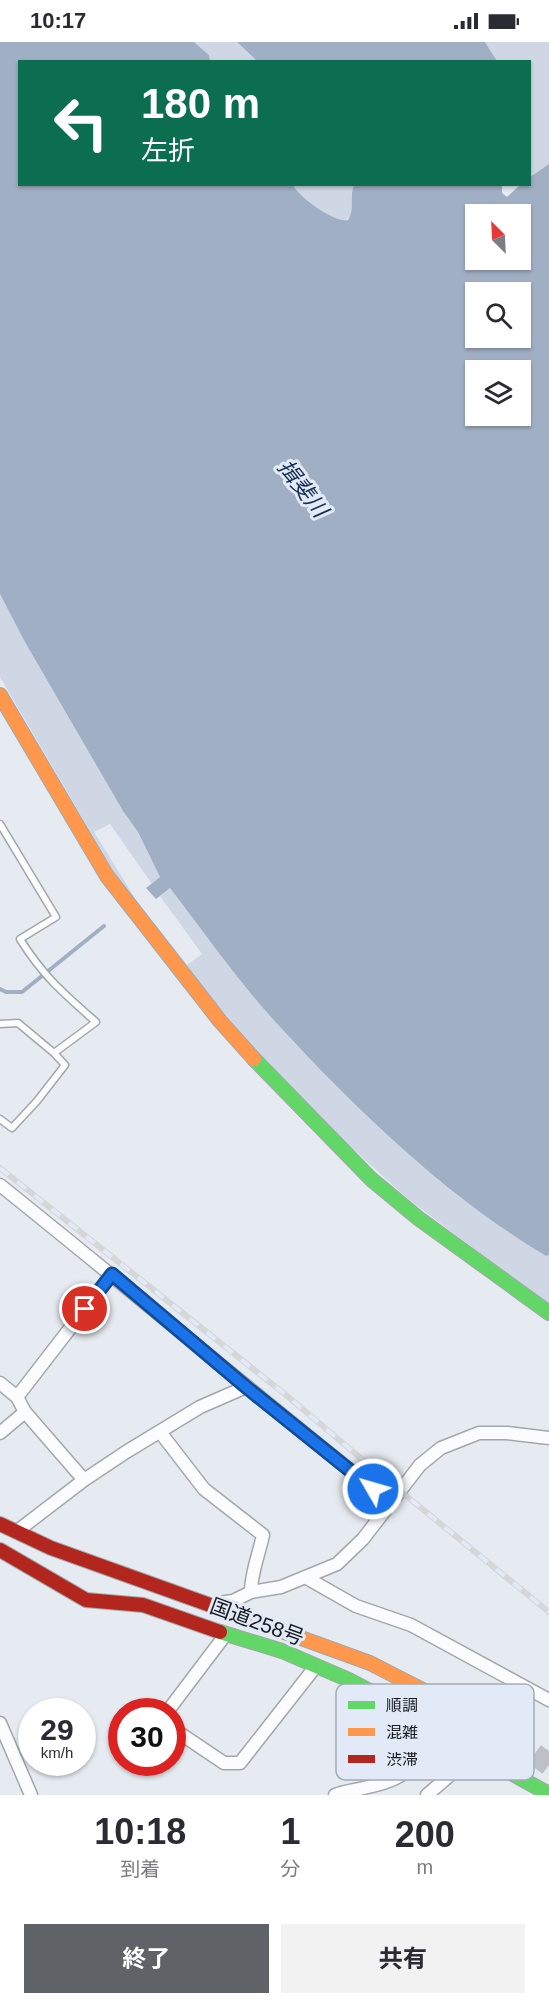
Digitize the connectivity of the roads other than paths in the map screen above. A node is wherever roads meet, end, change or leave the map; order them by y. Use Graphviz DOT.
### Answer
graph roads {
  1 [pos="0,695"];
  2 [pos="0,824"];
  3 [pos="0,1024"];
  4 [pos="54,1053"];
  5 [pos="0,1119"];
  6 [pos="0,1185"];
  7 [pos="112,1274"];
  8 [pos="549,1313"];
  9 [pos="0,1383"];
  10 [pos="246,1387"];
  11 [pos="17,1397"];
  12 [pos="25,1412"];
  13 [pos="160,1432"];
  14 [pos="0,1433"];
  15 [pos="549,1438"];
  16 [pos="84,1480"];
  17 [pos="390,1503"];
  18 [pos="0,1524"];
  19 [pos="16,1532"];
  20 [pos="0,1550"];
  21 [pos="305,1577"];
  22 [pos="251,1592"];
  23 [pos="207,1604"];
  24 [pos="226,1634"];
  25 [pos="316,1666"];
  26 [pos="357,1684"];
  27 [pos="411,1684"];
  28 [pos="520,1684"];
  29 [pos="534,1692"];
  30 [pos="178,1698"];
  31 [pos="549,1700"];
  32 [pos="0,1724"];
  33 [pos="186,1737"];
  34 [pos="392,1780"];
  35 [pos="444,1780"];
  36 [pos="524,1780"];
  37 [pos="549,1794"];
  38 [pos="31,1795"];
  39 [pos="335,1795"];
  40 [pos="427,1795"];
  1 -- 8 [label="main road"];
  2 -- 4 [label="lane"];
  3 -- 4 [label="lane"];
  4 -- 5 [label="lane"];
  6 -- 7 [label="street"];
  7 -- 10 [label="street"];
  7 -- 11 [label="street"];
  9 -- 11 [label="street"];
  10 -- 13 [label="street"];
  10 -- 17 [label="street"];
  11 -- 12 [label="street"];
  12 -- 14 [label="street"];
  12 -- 16 [label="street"];
  13 -- 16 [label="street"];
  13 -- 22 [label="street"];
  15 -- 17 [label="street"];
  16 -- 19 [label="street"];
  17 -- 21 [label="street"];
  18 -- 19 [label="main road, 国道258号"];
  19 -- 23 [label="main road, 国道258号"];
  20 -- 24 [label="main road"];
  21 -- 22 [label="street"];
  21 -- 28 [label="street"];
  22 -- 23 [label="street"];
  23 -- 27 [label="main road, 国道258号"];
  24 -- 25 [label="main road"];
  24 -- 30 [label="street"];
  25 -- 26 [label="main road"];
  25 -- 33 [label="street"];
  29 -- 31 [label="street"];
  32 -- 38 [label="street"];
  34 -- 39 [label="street"];
  35 -- 40 [label="street"];
  36 -- 37 [label="main road"];
}
